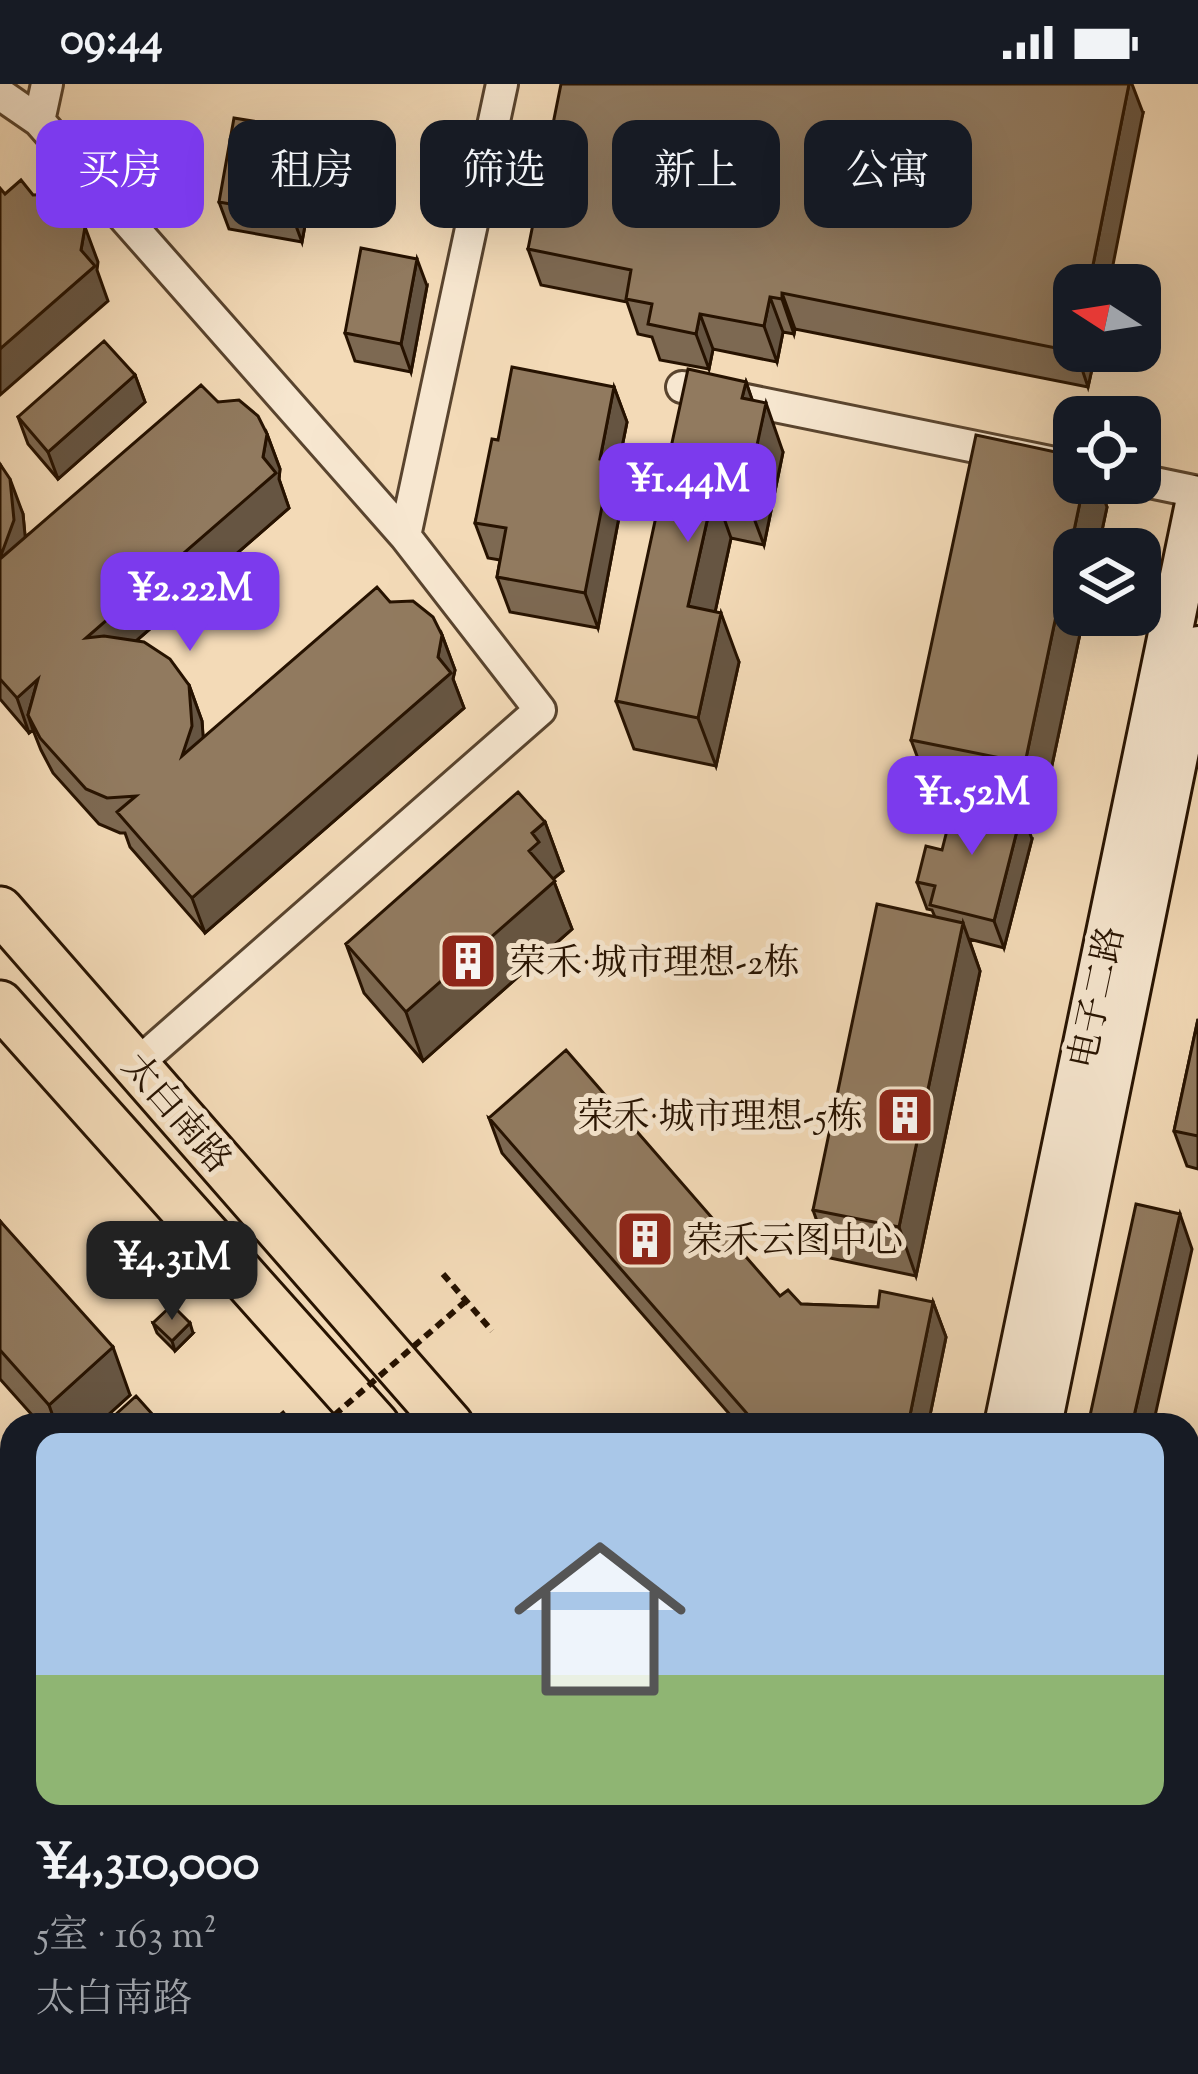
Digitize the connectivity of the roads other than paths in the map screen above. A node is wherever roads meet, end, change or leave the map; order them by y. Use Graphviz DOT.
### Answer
graph roads {
  1 [pos="47,84"];
  2 [pos="502,84"];
  3 [pos="0,94"];
  4 [pos="38,120"];
  5 [pos="39,120"];
  6 [pos="133,228"];
  7 [pos="682,387"];
  8 [pos="1053,463"];
  9 [pos="1161,485"];
  10 [pos="1198,495"];
  11 [pos="405,536"];
  12 [pos="1198,648"];
  13 [pos="0,910"];
  14 [pos="0,1004"];
  15 [pos="136,1064"];
  16 [pos="365,1413"];
  17 [pos="440,1413"];
  18 [pos="1008,1413"];
  19 [pos="1042,1413"];
  1 -- 5 [label="street"];
  2 -- 11 [label="street"];
  3 -- 4 [label="street"];
  6 -- 11 [label="street"];
  7 -- 8 [label="street"];
  9 -- 10 [label="street"];
  10 -- 18 [label="main road, 电子二路"];
  11 -- 15 [label="street"];
  12 -- 19 [label="main road, 电子二路"];
  13 -- 15 [label="main road, 太白南路"];
  14 -- 16 [label="main road, 太白南路"];
  15 -- 17 [label="main road, 太白南路"];
}
